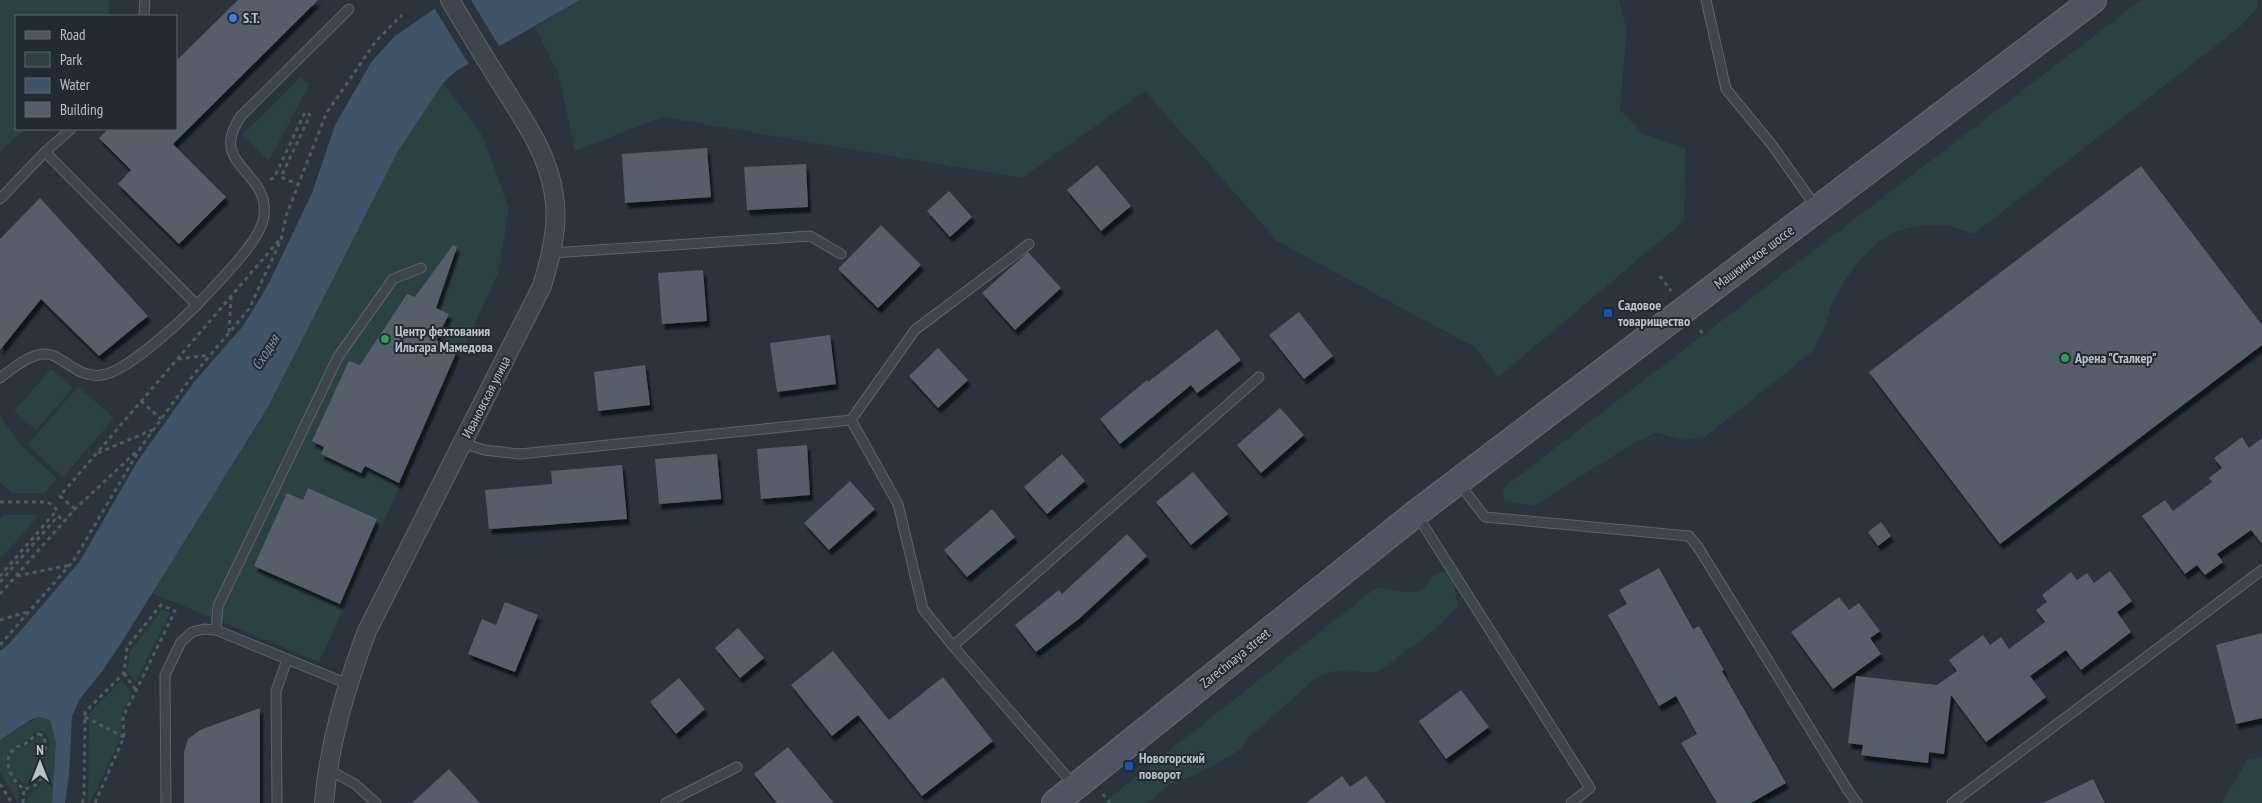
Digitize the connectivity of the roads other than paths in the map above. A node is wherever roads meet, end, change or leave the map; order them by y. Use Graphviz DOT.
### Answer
graph roads {
  1 [pos="145,0"];
  2 [pos="450,0"];
  3 [pos="1706,0"];
  4 [pos="2093,0"];
  5 [pos="349,9"];
  6 [pos="144,15"];
  7 [pos="70,130"];
  8 [pos="45,152"];
  9 [pos="0,199"];
  10 [pos="1817,209"];
  11 [pos="1029,244"];
  12 [pos="552,253"];
  13 [pos="841,254"];
  14 [pos="421,268"];
  15 [pos="198,305"];
  16 [pos="1259,377"];
  17 [pos="0,378"];
  18 [pos="851,420"];
  19 [pos="463,442"];
  20 [pos="1458,482"];
  21 [pos="1415,514"];
  22 [pos="2262,570"];
  23 [pos="216,630"];
  24 [pos="953,646"];
  25 [pos="287,660"];
  26 [pos="348,684"];
  27 [pos="737,767"];
  28 [pos="327,769"];
  29 [pos="1075,786"];
  30 [pos="166,803"];
  31 [pos="277,803"];
  32 [pos="324,803"];
  33 [pos="376,803"];
  34 [pos="666,803"];
  35 [pos="1055,803"];
  36 [pos="1571,803"];
  37 [pos="1857,803"];
  38 [pos="1952,803"];
  1 -- 6 [label="lane"];
  2 -- 12 [label="street, Ивановская улица"];
  3 -- 10 [label="lane"];
  4 -- 10 [label="main road, Машкинское шоссе"];
  5 -- 15 [label="lane"];
  7 -- 8 [label="lane"];
  8 -- 9 [label="lane"];
  8 -- 15 [label="lane"];
  10 -- 20 [label="main road, Машкинское шоссе"];
  11 -- 18 [label="lane"];
  12 -- 13 [label="lane"];
  12 -- 19 [label="street, Ивановская улица"];
  14 -- 23 [label="lane"];
  15 -- 17 [label="lane"];
  16 -- 24 [label="lane"];
  18 -- 19 [label="lane"];
  18 -- 24 [label="lane"];
  19 -- 26 [label="street, Ивановская улица"];
  20 -- 21 [label="main road, Машкинское шоссе"];
  20 -- 37 [label="lane"];
  21 -- 29 [label="main road, Zarechnaya street"];
  21 -- 36 [label="lane"];
  22 -- 38 [label="lane"];
  23 -- 25 [label="lane"];
  23 -- 30 [label="lane"];
  24 -- 29 [label="lane"];
  25 -- 26 [label="lane"];
  25 -- 31 [label="lane"];
  26 -- 28 [label="street, Ивановская улица"];
  27 -- 34 [label="lane"];
  28 -- 32 [label="street, Ивановская улица"];
  28 -- 33 [label="lane"];
  29 -- 35 [label="main road, Zarechnaya street"];
}
